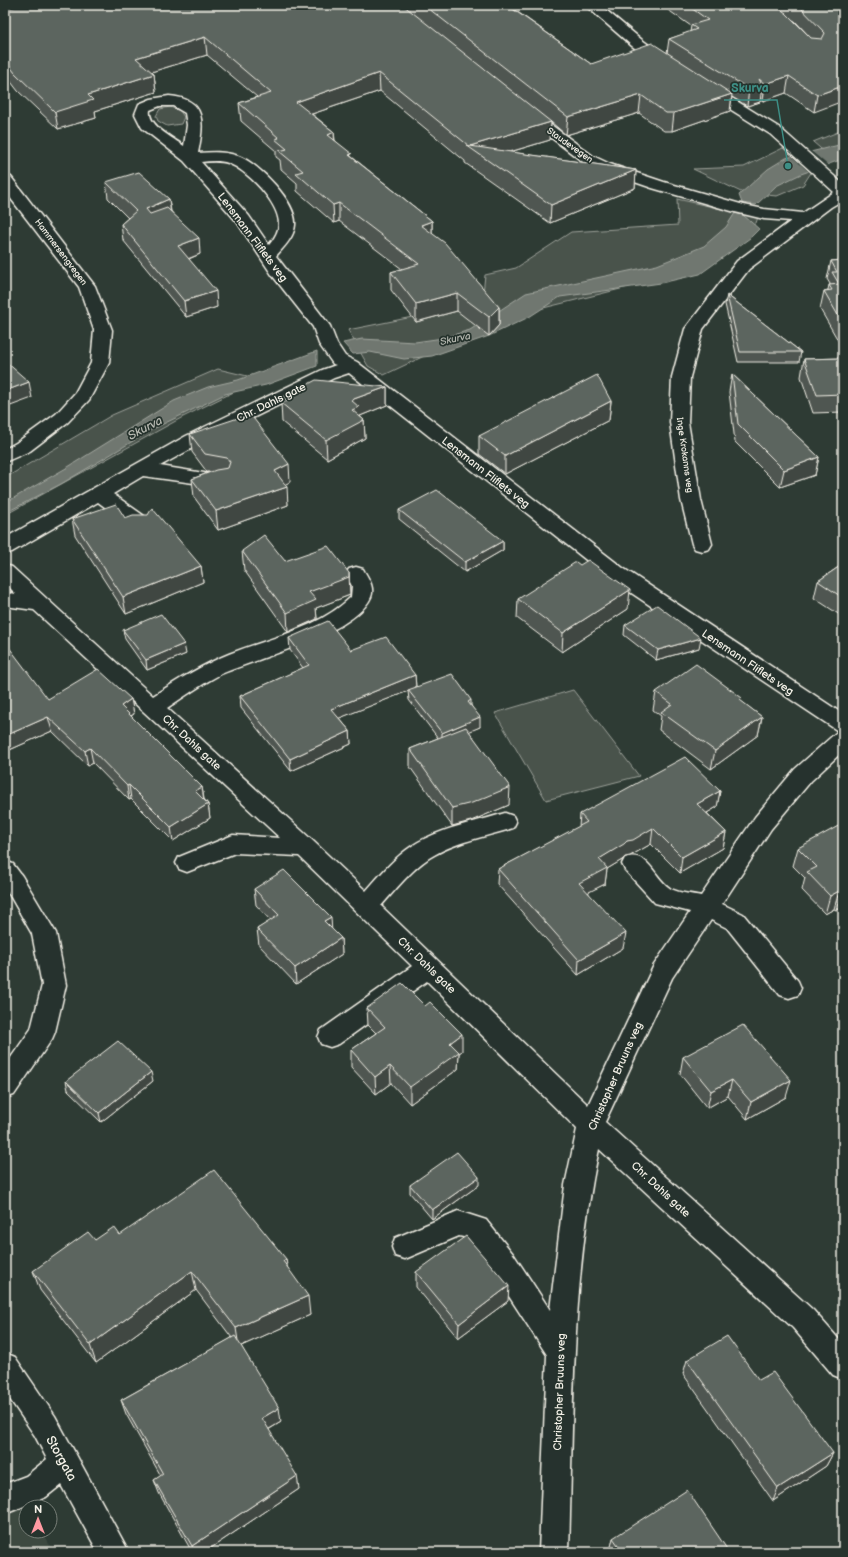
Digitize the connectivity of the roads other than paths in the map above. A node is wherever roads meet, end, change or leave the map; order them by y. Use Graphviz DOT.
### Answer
graph roads {
  1 [pos="592,5"];
  2 [pos="680,73"];
  3 [pos="693,81"];
  4 [pos="515,104"];
  5 [pos="5,180"];
  6 [pos="843,193"];
  7 [pos="807,218"];
  8 [pos="268,256"];
  9 [pos="345,363"];
  10 [pos="5,456"];
  11 [pos="142,470"];
  12 [pos="222,481"];
  13 [pos="100,494"];
  14 [pos="143,525"];
  15 [pos="702,544"];
  16 [pos="5,547"];
  17 [pos="5,572"];
  18 [pos="356,574"];
  19 [pos="5,599"];
  20 [pos="41,604"];
  21 [pos="153,706"];
  22 [pos="843,725"];
  23 [pos="843,738"];
  24 [pos="505,822"];
  25 [pos="305,847"];
  26 [pos="187,863"];
  27 [pos="633,864"];
  28 [pos="5,870"];
  29 [pos="367,906"];
  30 [pos="706,907"];
  31 [pos="429,967"];
  32 [pos="789,988"];
  33 [pos="330,1037"];
  34 [pos="5,1087"];
  35 [pos="591,1125"];
  36 [pos="405,1247"];
  37 [pos="561,1352"];
  38 [pos="843,1365"];
  39 [pos="5,1367"];
  40 [pos="65,1464"];
  41 [pos="5,1499"];
  42 [pos="114,1552"];
  43 [pos="554,1552"];
  1 -- 2 [label="street"];
  3 -- 6 [label="street"];
  4 -- 7 [label="street, Staudevegen"];
  5 -- 10 [label="street, Hammersengvegen"];
  6 -- 7 [label="street, Inge Krokanns veg"];
  7 -- 15 [label="street, Inge Krokanns veg"];
  8 -- 8 [label="street, Lensmann Fliflets veg"];
  8 -- 9 [label="street, Lensmann Fliflets veg"];
  9 -- 11 [label="street, Chr. Dahls gate"];
  9 -- 22 [label="street, Lensmann Fliflets veg"];
  11 -- 12 [label="street"];
  11 -- 13 [label="street, Chr. Dahls gate"];
  13 -- 14 [label="street"];
  13 -- 16 [label="street, Chr. Dahls gate"];
  17 -- 20 [label="street, Chr. Dahls gate"];
  18 -- 21 [label="street"];
  19 -- 20 [label="street"];
  20 -- 21 [label="street, Chr. Dahls gate"];
  21 -- 25 [label="street, Chr. Dahls gate"];
  23 -- 30 [label="street, Christopher Bruuns veg"];
  24 -- 29 [label="street"];
  25 -- 26 [label="street"];
  25 -- 29 [label="street, Chr. Dahls gate"];
  27 -- 30 [label="street"];
  28 -- 34 [label="street"];
  29 -- 31 [label="street, Chr. Dahls gate"];
  30 -- 32 [label="street"];
  30 -- 35 [label="street, Christopher Bruuns veg"];
  31 -- 33 [label="street"];
  31 -- 35 [label="street, Chr. Dahls gate"];
  35 -- 37 [label="street, Christopher Bruuns veg"];
  35 -- 38 [label="street, Chr. Dahls gate"];
  36 -- 37 [label="street"];
  37 -- 43 [label="street, Christopher Bruuns veg"];
  39 -- 40 [label="street, Storgata"];
  40 -- 41 [label="street"];
  40 -- 42 [label="street, Storgata"];
}
